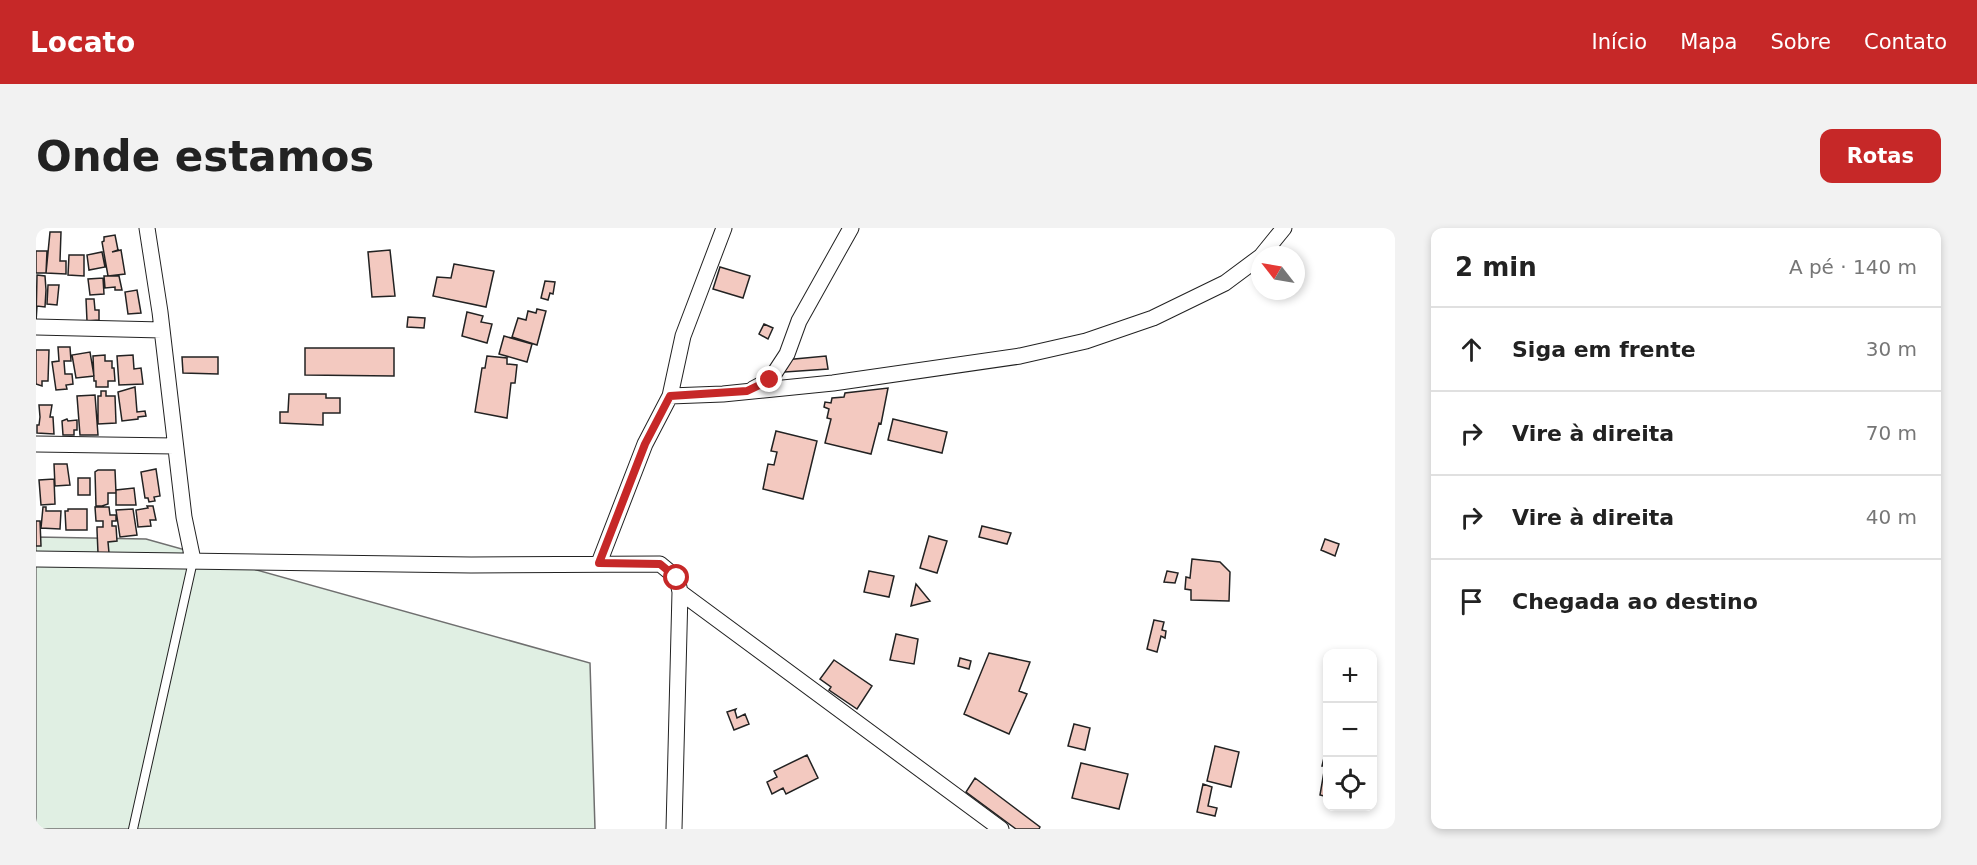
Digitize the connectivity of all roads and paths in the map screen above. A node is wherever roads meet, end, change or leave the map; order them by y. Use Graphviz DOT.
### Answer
graph roads {
  1 [pos="147,228"];
  2 [pos="724,228"];
  3 [pos="851,228"];
  4 [pos="1284,228"];
  5 [pos="1269,246"];
  6 [pos="1251,264"];
  7 [pos="36,327"];
  8 [pos="162,330"];
  9 [pos="747,391"];
  10 [pos="670,396"];
  11 [pos="36,444"];
  12 [pos="175,446"];
  13 [pos="36,559"];
  14 [pos="193,560"];
  15 [pos="599,563"];
  16 [pos="680,592"];
  17 [pos="133,829"];
  18 [pos="674,829"];
  19 [pos="1001,829"];
  1 -- 8 [label="street"];
  2 -- 10 [label="street"];
  3 -- 9 [label="street"];
  4 -- 5 [label="street"];
  6 -- 9 [label="street"];
  7 -- 8 [label="street"];
  8 -- 12 [label="street"];
  9 -- 10 [label="street"];
  10 -- 15 [label="street"];
  11 -- 12 [label="street"];
  12 -- 14 [label="street"];
  13 -- 14 [label="street"];
  14 -- 15 [label="street"];
  14 -- 17 [label="lane"];
  15 -- 16 [label="street"];
  16 -- 18 [label="street"];
  16 -- 19 [label="street"];
}
